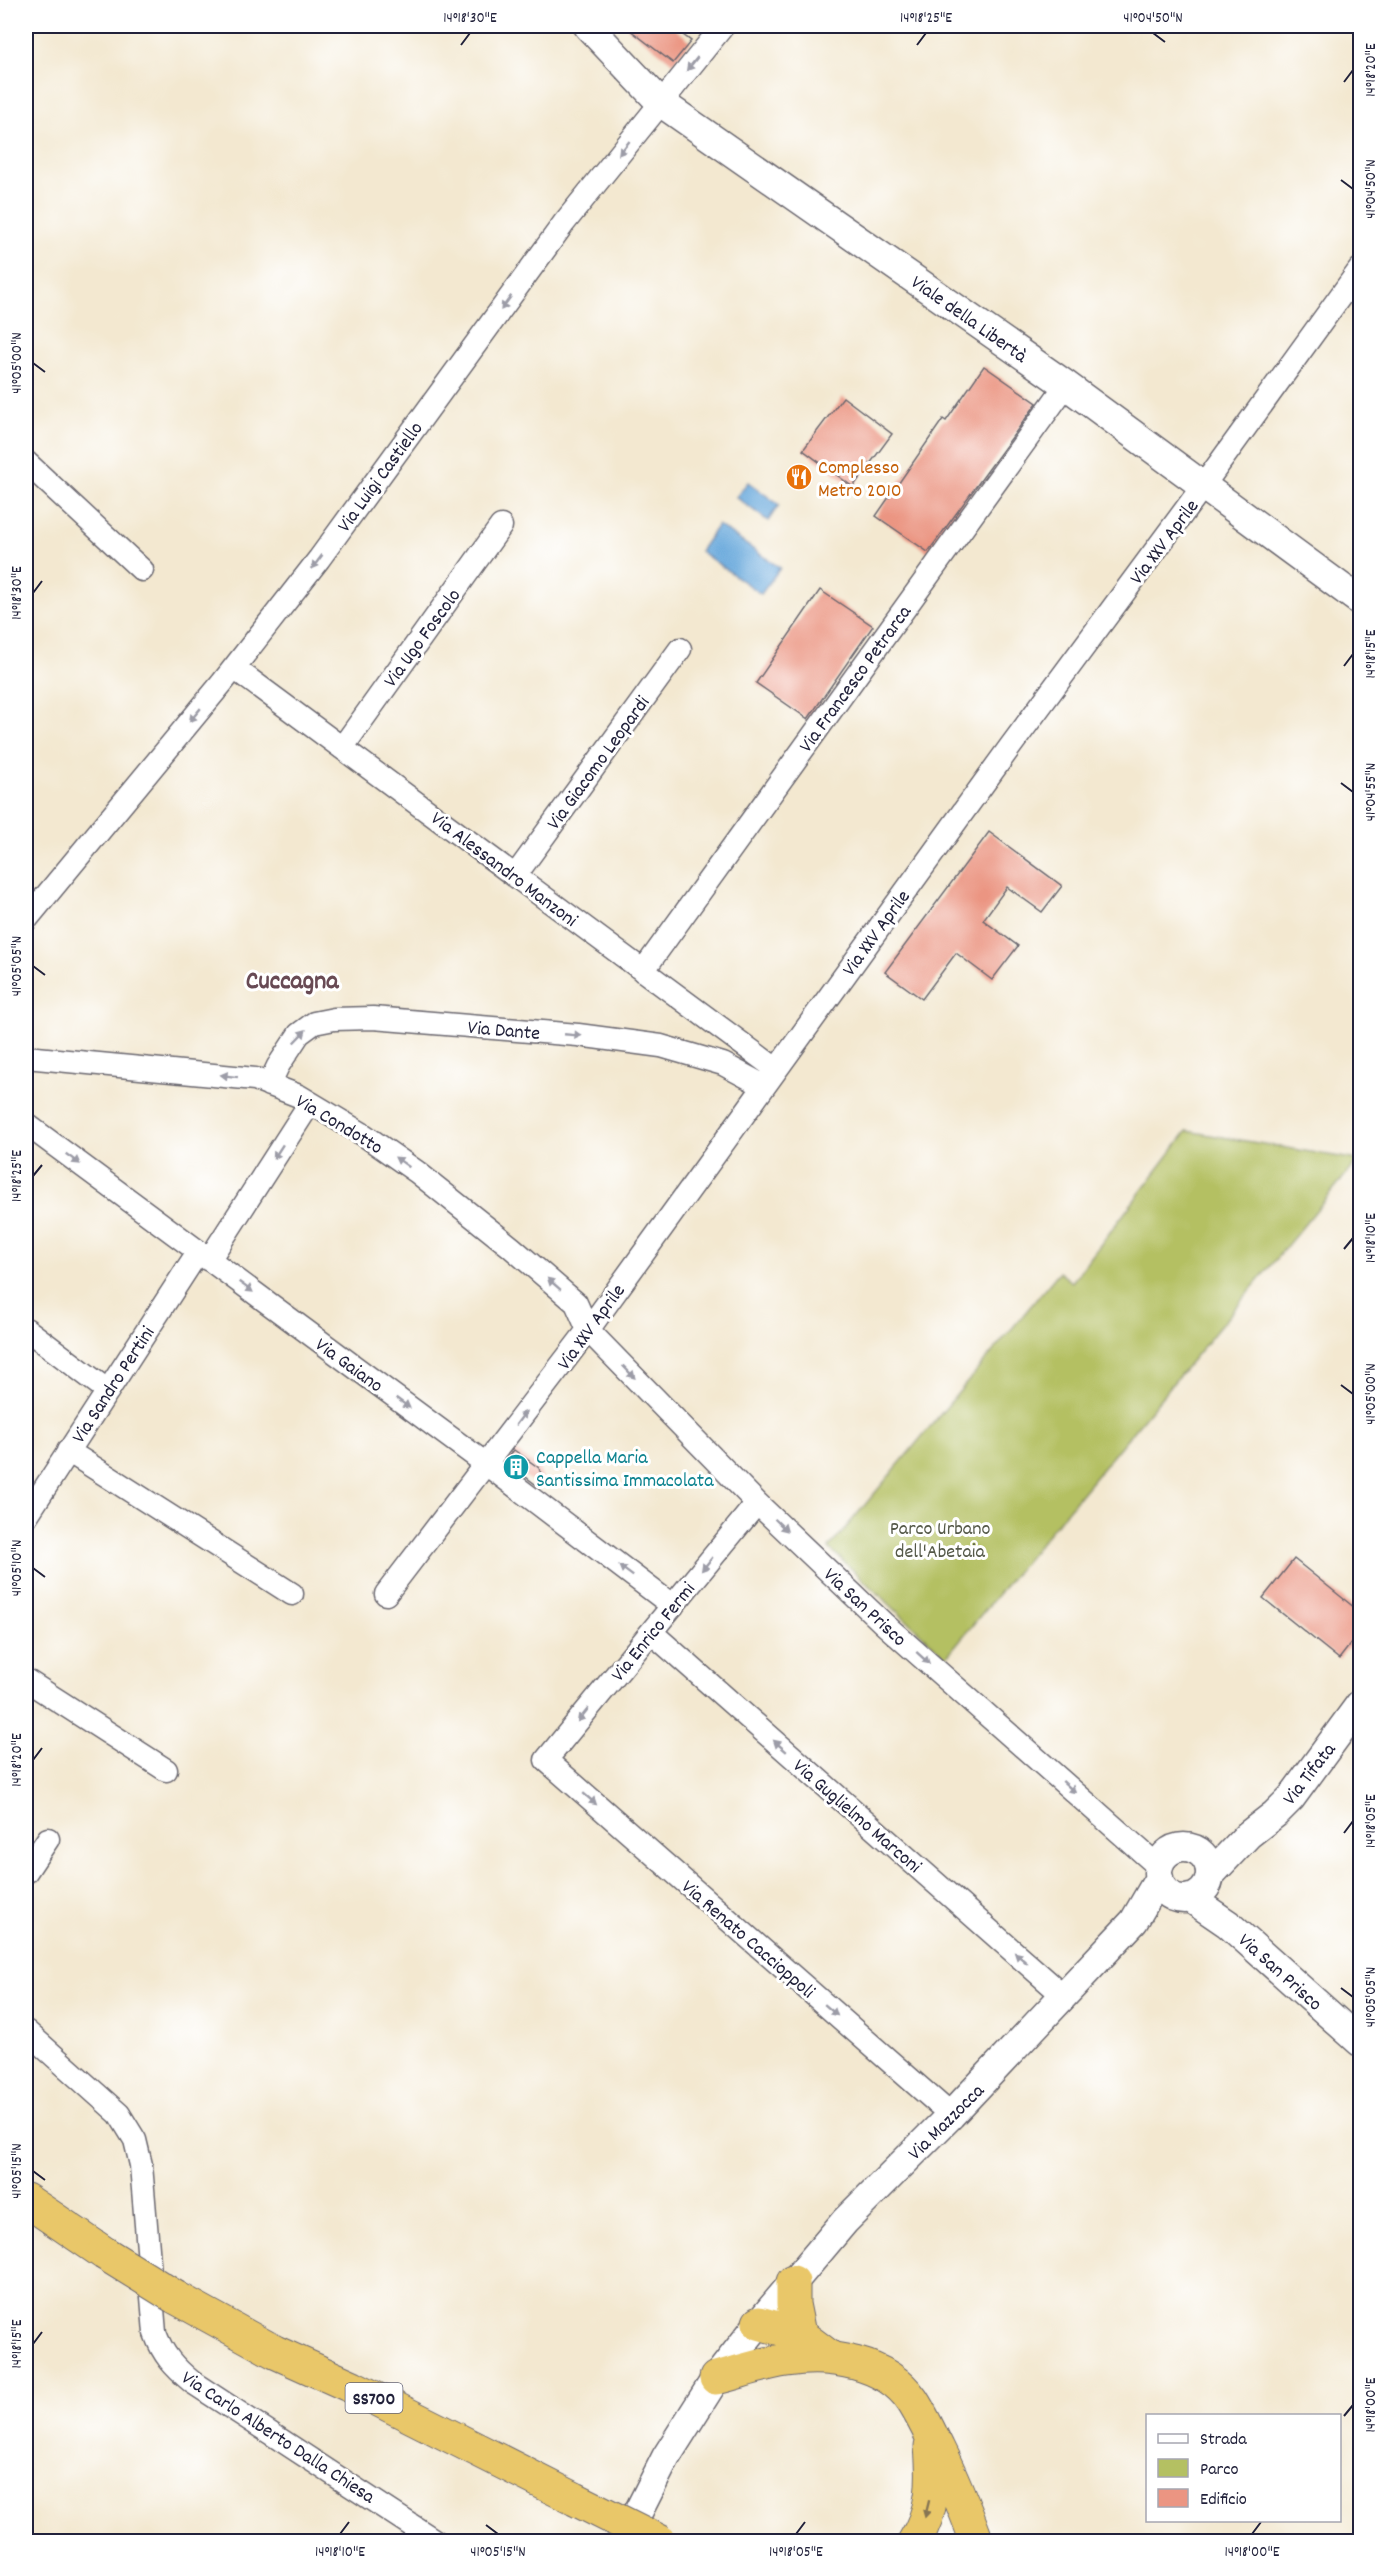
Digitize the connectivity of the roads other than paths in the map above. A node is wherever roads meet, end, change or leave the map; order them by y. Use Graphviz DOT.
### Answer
graph roads {
  1 [pos="588,26"];
  2 [pos="723,26"];
  3 [pos="660,102"];
  4 [pos="1360,269"];
  5 [pos="1066,385"];
  6 [pos="26,462"];
  7 [pos="1203,486"];
  8 [pos="501,526"];
  9 [pos="141,570"];
  10 [pos="1360,601"];
  11 [pos="680,649"];
  12 [pos="234,668"];
  13 [pos="342,748"];
  14 [pos="515,876"];
  15 [pos="26,920"];
  16 [pos="643,971"];
  17 [pos="26,1057"];
  18 [pos="770,1077"];
  19 [pos="269,1085"];
  20 [pos="310,1103"];
  21 [pos="26,1124"];
  22 [pos="203,1256"];
  23 [pos="26,1329"];
  24 [pos="588,1330"];
  25 [pos="108,1391"];
  26 [pos="68,1451"];
  27 [pos="486,1464"];
  28 [pos="757,1503"];
  29 [pos="26,1517"];
  30 [pos="292,1594"];
  31 [pos="386,1594"];
  32 [pos="673,1606"];
  33 [pos="651,1632"];
  34 [pos="26,1680"];
  35 [pos="1360,1704"];
  36 [pos="546,1760"];
  37 [pos="166,1770"];
  38 [pos="1248,1835"];
  39 [pos="48,1839"];
  40 [pos="1192,1849"];
  41 [pos="26,1872"];
  42 [pos="1184,1883"];
  43 [pos="1065,1997"];
  44 [pos="26,2031"];
  45 [pos="1360,2042"];
  46 [pos="951,2115"];
  47 [pos="26,2200"];
  48 [pos="793,2282"];
  49 [pos="759,2323"];
  50 [pos="794,2347"];
  51 [pos="716,2378"];
  52 [pos="930,2433"];
  53 [pos="437,2541"];
  54 [pos="623,2541"];
  55 [pos="661,2541"];
  56 [pos="914,2541"];
  57 [pos="977,2541"];
  1 -- 3 [label="street, Viale della Libertà"];
  2 -- 3 [label="street, Via Luigi Castiello, one-way"];
  3 -- 5 [label="street, Viale della Libertà"];
  3 -- 12 [label="street, Via Luigi Castiello, one-way"];
  4 -- 7 [label="street, Via XXV Aprile"];
  5 -- 7 [label="street, Viale della Libertà"];
  5 -- 16 [label="street, Via Francesco Petrarca"];
  6 -- 9 [label="street"];
  7 -- 10 [label="street, Viale della Libertà"];
  7 -- 18 [label="street, Via XXV Aprile"];
  8 -- 13 [label="street, Via Ugo Foscolo"];
  11 -- 14 [label="street, Via Giacomo Leopardi"];
  12 -- 13 [label="street, Via Alessandro Manzoni"];
  12 -- 15 [label="street, Via Luigi Castiello, one-way"];
  13 -- 14 [label="street, Via Alessandro Manzoni"];
  14 -- 16 [label="street, Via Alessandro Manzoni"];
  16 -- 18 [label="street, Via Alessandro Manzoni"];
  19 -- 17 [label="street, Via Condotto, one-way"];
  19 -- 18 [label="street, Via Dante, one-way"];
  18 -- 24 [label="street, Via XXV Aprile"];
  19 -- 20 [label="street, Via Condotto"];
  20 -- 22 [label="street, Via Sandro Pertini, one-way"];
  24 -- 20 [label="street, Via Condotto, one-way"];
  21 -- 22 [label="street, Via Gaiano, one-way"];
  22 -- 25 [label="street, Via Sandro Pertini"];
  22 -- 27 [label="street, Via Gaiano, one-way"];
  23 -- 25 [label="street"];
  27 -- 24 [label="street, Via XXV Aprile, one-way"];
  24 -- 28 [label="street, Via San Prisco, one-way"];
  25 -- 26 [label="street, Via Sandro Pertini"];
  26 -- 29 [label="street, Via Sandro Pertini"];
  26 -- 30 [label="street"];
  27 -- 31 [label="street, Via XXV Aprile"];
  32 -- 27 [label="street, Via Gaiano, one-way"];
  28 -- 32 [label="street, Via Enrico Fermi, one-way"];
  28 -- 42 [label="street, Via San Prisco, one-way"];
  32 -- 33 [label="street, Via Enrico Fermi"];
  33 -- 36 [label="street, Via Enrico Fermi, one-way"];
  43 -- 33 [label="street, Via Guglielmo Marconi, one-way"];
  34 -- 37 [label="street"];
  35 -- 38 [label="street, Via Tifata"];
  36 -- 46 [label="street, Via Renato Caccioppoli, one-way"];
  38 -- 40 [label="street, Via Tifata"];
  38 -- 42 [label="street, Via Tifata"];
  39 -- 41 [label="street"];
  40 -- 42 [label="street"];
  40 -- 42 [label="street, Via Tifata"];
  42 -- 43 [label="street, Via Mazzocca"];
  42 -- 45 [label="street, Via San Prisco"];
  43 -- 46 [label="street, Via Mazzocca"];
  44 -- 53 [label="street, Via Carlo Alberto Dalla Chiesa"];
  46 -- 48 [label="street, Via Mazzocca"];
  47 -- 55 [label="highway, SS700, bridge"];
  48 -- 49 [label="street, Via Mazzocca"];
  48 -- 50 [label="highway"];
  49 -- 50 [label="highway"];
  49 -- 51 [label="street, Via Mazzocca"];
  50 -- 51 [label="highway"];
  50 -- 52 [label="highway"];
  51 -- 54 [label="street, Via Mazzocca"];
  52 -- 56 [label="highway, one-way"];
  52 -- 57 [label="highway"];
}
